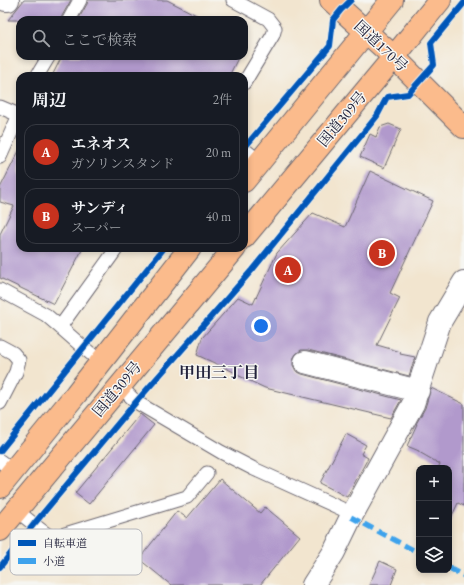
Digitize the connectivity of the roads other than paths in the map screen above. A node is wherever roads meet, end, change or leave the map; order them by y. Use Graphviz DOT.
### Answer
graph roads {
  1 [pos="80,0"];
  2 [pos="233,0"];
  3 [pos="331,0"];
  4 [pos="392,0"];
  5 [pos="440,0"];
  6 [pos="71,16"];
  7 [pos="366,32"];
  8 [pos="394,57"];
  9 [pos="47,60"];
  10 [pos="39,72"];
  11 [pos="248,76"];
  12 [pos="0,107"];
  13 [pos="16,113"];
  14 [pos="16,121"];
  15 [pos="464,127"];
  16 [pos="252,155"];
  17 [pos="0,157"];
  18 [pos="248,168"];
  19 [pos="248,232"];
  20 [pos="114,252"];
  21 [pos="187,252"];
  22 [pos="232,252"];
  23 [pos="464,282"];
  24 [pos="0,290"];
  25 [pos="60,327"];
  26 [pos="0,346"];
  27 [pos="101,362"];
  28 [pos="305,362"];
  29 [pos="120,386"];
  30 [pos="418,391"];
  31 [pos="0,402"];
  32 [pos="4,473"];
  33 [pos="207,473"];
  34 [pos="16,510"];
  35 [pos="353,514"];
  36 [pos="40,529"];
  37 [pos="81,529"];
  38 [pos="0,530"];
  39 [pos="313,585"];
  1 -- 6 [label="lane"];
  2 -- 11 [label="lane"];
  3 -- 7 [label="highway, 国道170号"];
  4 -- 7 [label="highway"];
  5 -- 8 [label="highway, 国道309号"];
  7 -- 8 [label="highway, 国道170号"];
  7 -- 16 [label="highway"];
  8 -- 15 [label="highway, 国道170号"];
  8 -- 19 [label="highway, 国道309号"];
  9 -- 10 [label="lane"];
  12 -- 13 [label="lane"];
  14 -- 17 [label="lane"];
  16 -- 18 [label="highway"];
  20 -- 25 [label="lane"];
  21 -- 27 [label="highway, 国道309号"];
  22 -- 29 [label="highway, 国道309号"];
  23 -- 30 [label="street"];
  24 -- 25 [label="lane"];
  25 -- 27 [label="lane"];
  26 -- 31 [label="lane"];
  27 -- 32 [label="highway, 国道309号"];
  28 -- 30 [label="street"];
  29 -- 34 [label="highway, 国道309号"];
  29 -- 35 [label="lane"];
  30 -- 35 [label="street"];
  33 -- 37 [label="lane"];
  34 -- 36 [label="lane"];
  34 -- 38 [label="highway, 国道309号"];
  35 -- 39 [label="street"];
}
